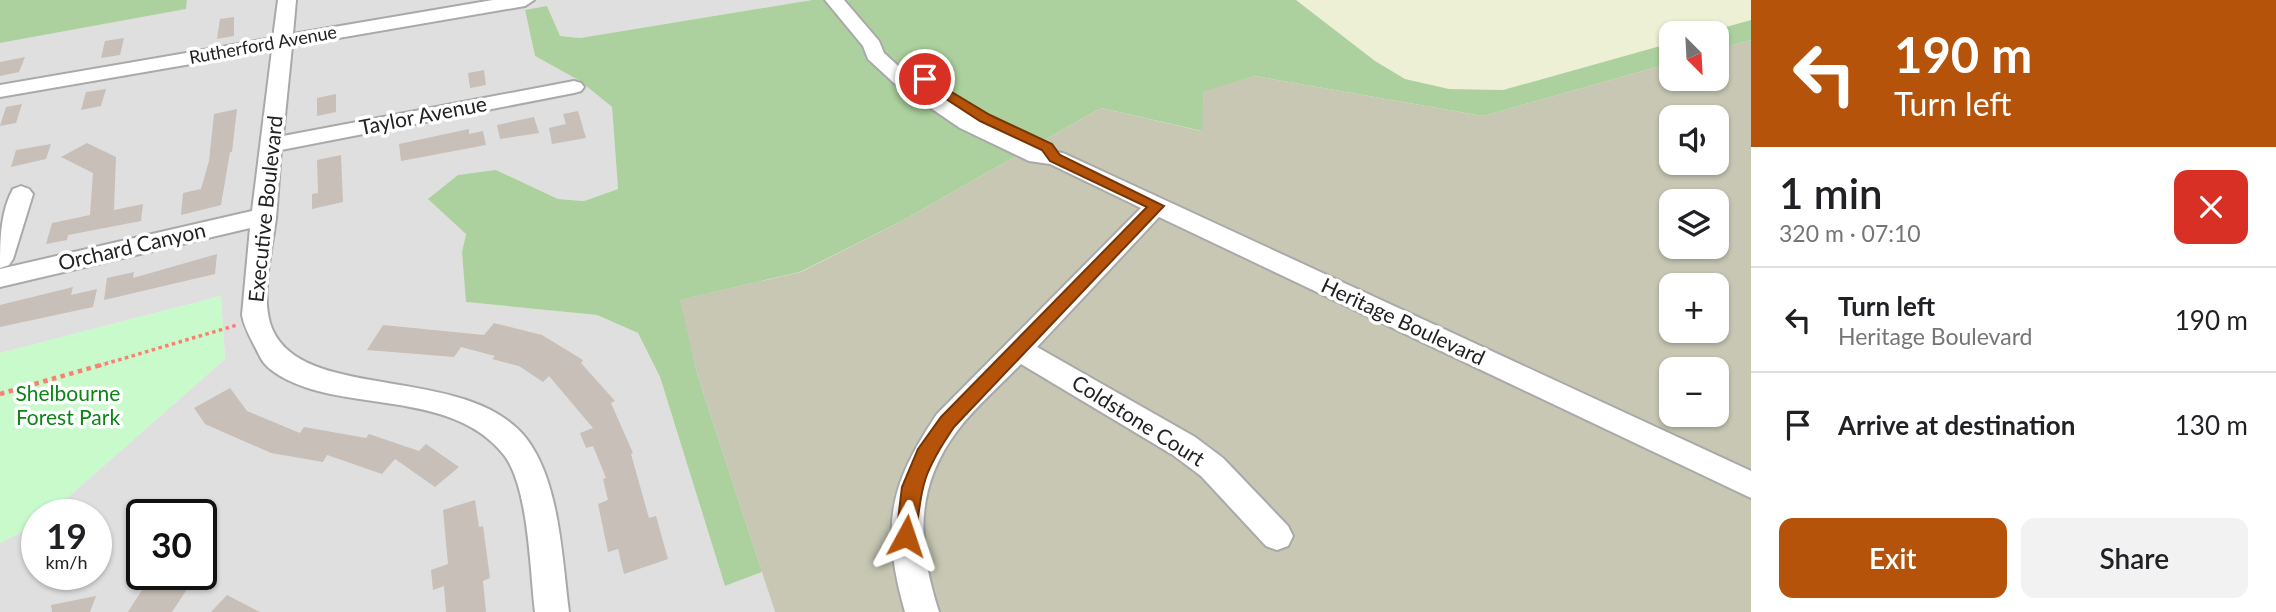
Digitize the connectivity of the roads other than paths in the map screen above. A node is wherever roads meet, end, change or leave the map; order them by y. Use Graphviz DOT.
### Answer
graph roads {
  1 [pos="287,0"];
  2 [pos="526,0"];
  3 [pos="834,0"];
  4 [pos="283,42"];
  5 [pos="574,87"];
  6 [pos="0,91"];
  7 [pos="272,145"];
  8 [pos="21,194"];
  9 [pos="1156,206"];
  10 [pos="265,216"];
  11 [pos="0,259"];
  12 [pos="0,278"];
  13 [pos="1018,349"];
  14 [pos="1751,485"];
  15 [pos="1277,536"];
  16 [pos="552,612"];
  17 [pos="922,612"];
  1 -- 4 [label="street, Executive Boulevard"];
  2 -- 4 [label="street, Rutherford Avenue"];
  3 -- 9 [label="street, Heritage Boulevard"];
  4 -- 6 [label="street, Rutherford Avenue"];
  4 -- 7 [label="street, Executive Boulevard"];
  5 -- 7 [label="street, Taylor Avenue"];
  7 -- 10 [label="street, Executive Boulevard"];
  8 -- 11 [label="street"];
  9 -- 13 [label="street"];
  9 -- 14 [label="street, Heritage Boulevard"];
  10 -- 12 [label="street, Orchard Canyon"];
  10 -- 16 [label="street, Executive Boulevard"];
  13 -- 15 [label="street, Coldstone Court"];
  13 -- 17 [label="street"];
}
